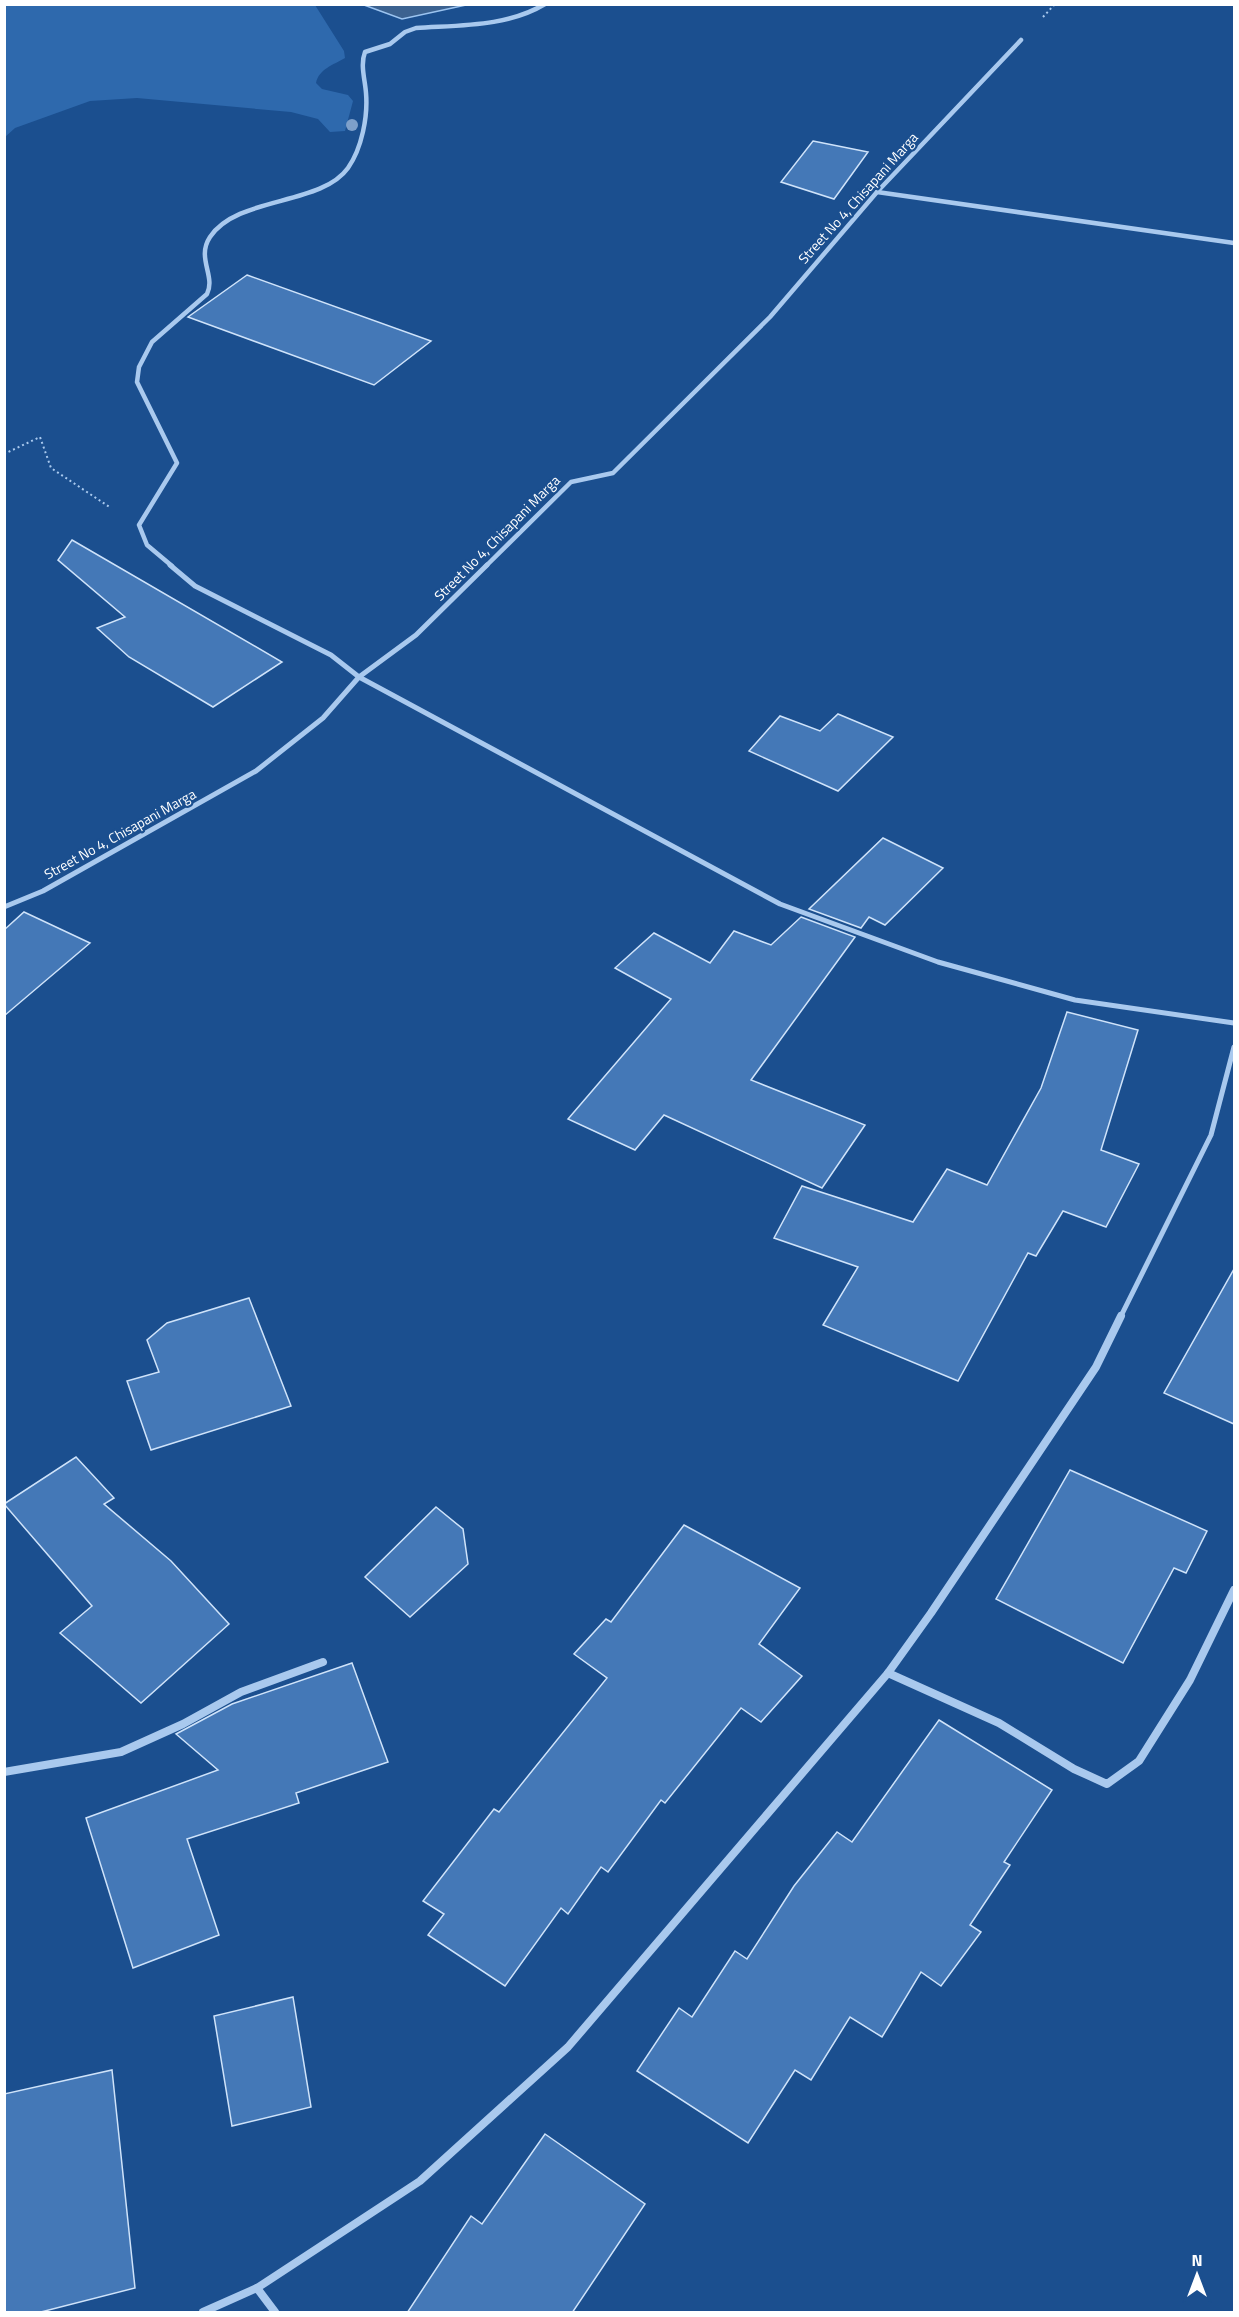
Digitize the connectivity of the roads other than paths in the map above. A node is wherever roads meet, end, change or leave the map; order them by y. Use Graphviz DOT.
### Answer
graph roads {
  1 [pos="545,4"];
  2 [pos="1022,39"];
  3 [pos="877,192"];
  4 [pos="1234,243"];
  5 [pos="359,677"];
  6 [pos="4,907"];
  7 [pos="1234,1023"];
  8 [pos="1234,1047"];
  9 [pos="1234,1590"];
  10 [pos="323,1662"];
  11 [pos="888,1673"];
  12 [pos="4,1772"];
  13 [pos="257,2289"];
  14 [pos="203,2313"];
  15 [pos="275,2313"];
  1 -- 5 [label="street"];
  2 -- 3 [label="street, Street No 4, Chisapani Marga"];
  3 -- 4 [label="street"];
  3 -- 5 [label="street, Street No 4, Chisapani Marga"];
  5 -- 6 [label="street, Street No 4, Chisapani Marga"];
  5 -- 7 [label="street"];
  8 -- 11 [label="street"];
  9 -- 11 [label="street"];
  10 -- 12 [label="street"];
  11 -- 13 [label="street"];
  13 -- 14 [label="street"];
  13 -- 15 [label="street"];
}
